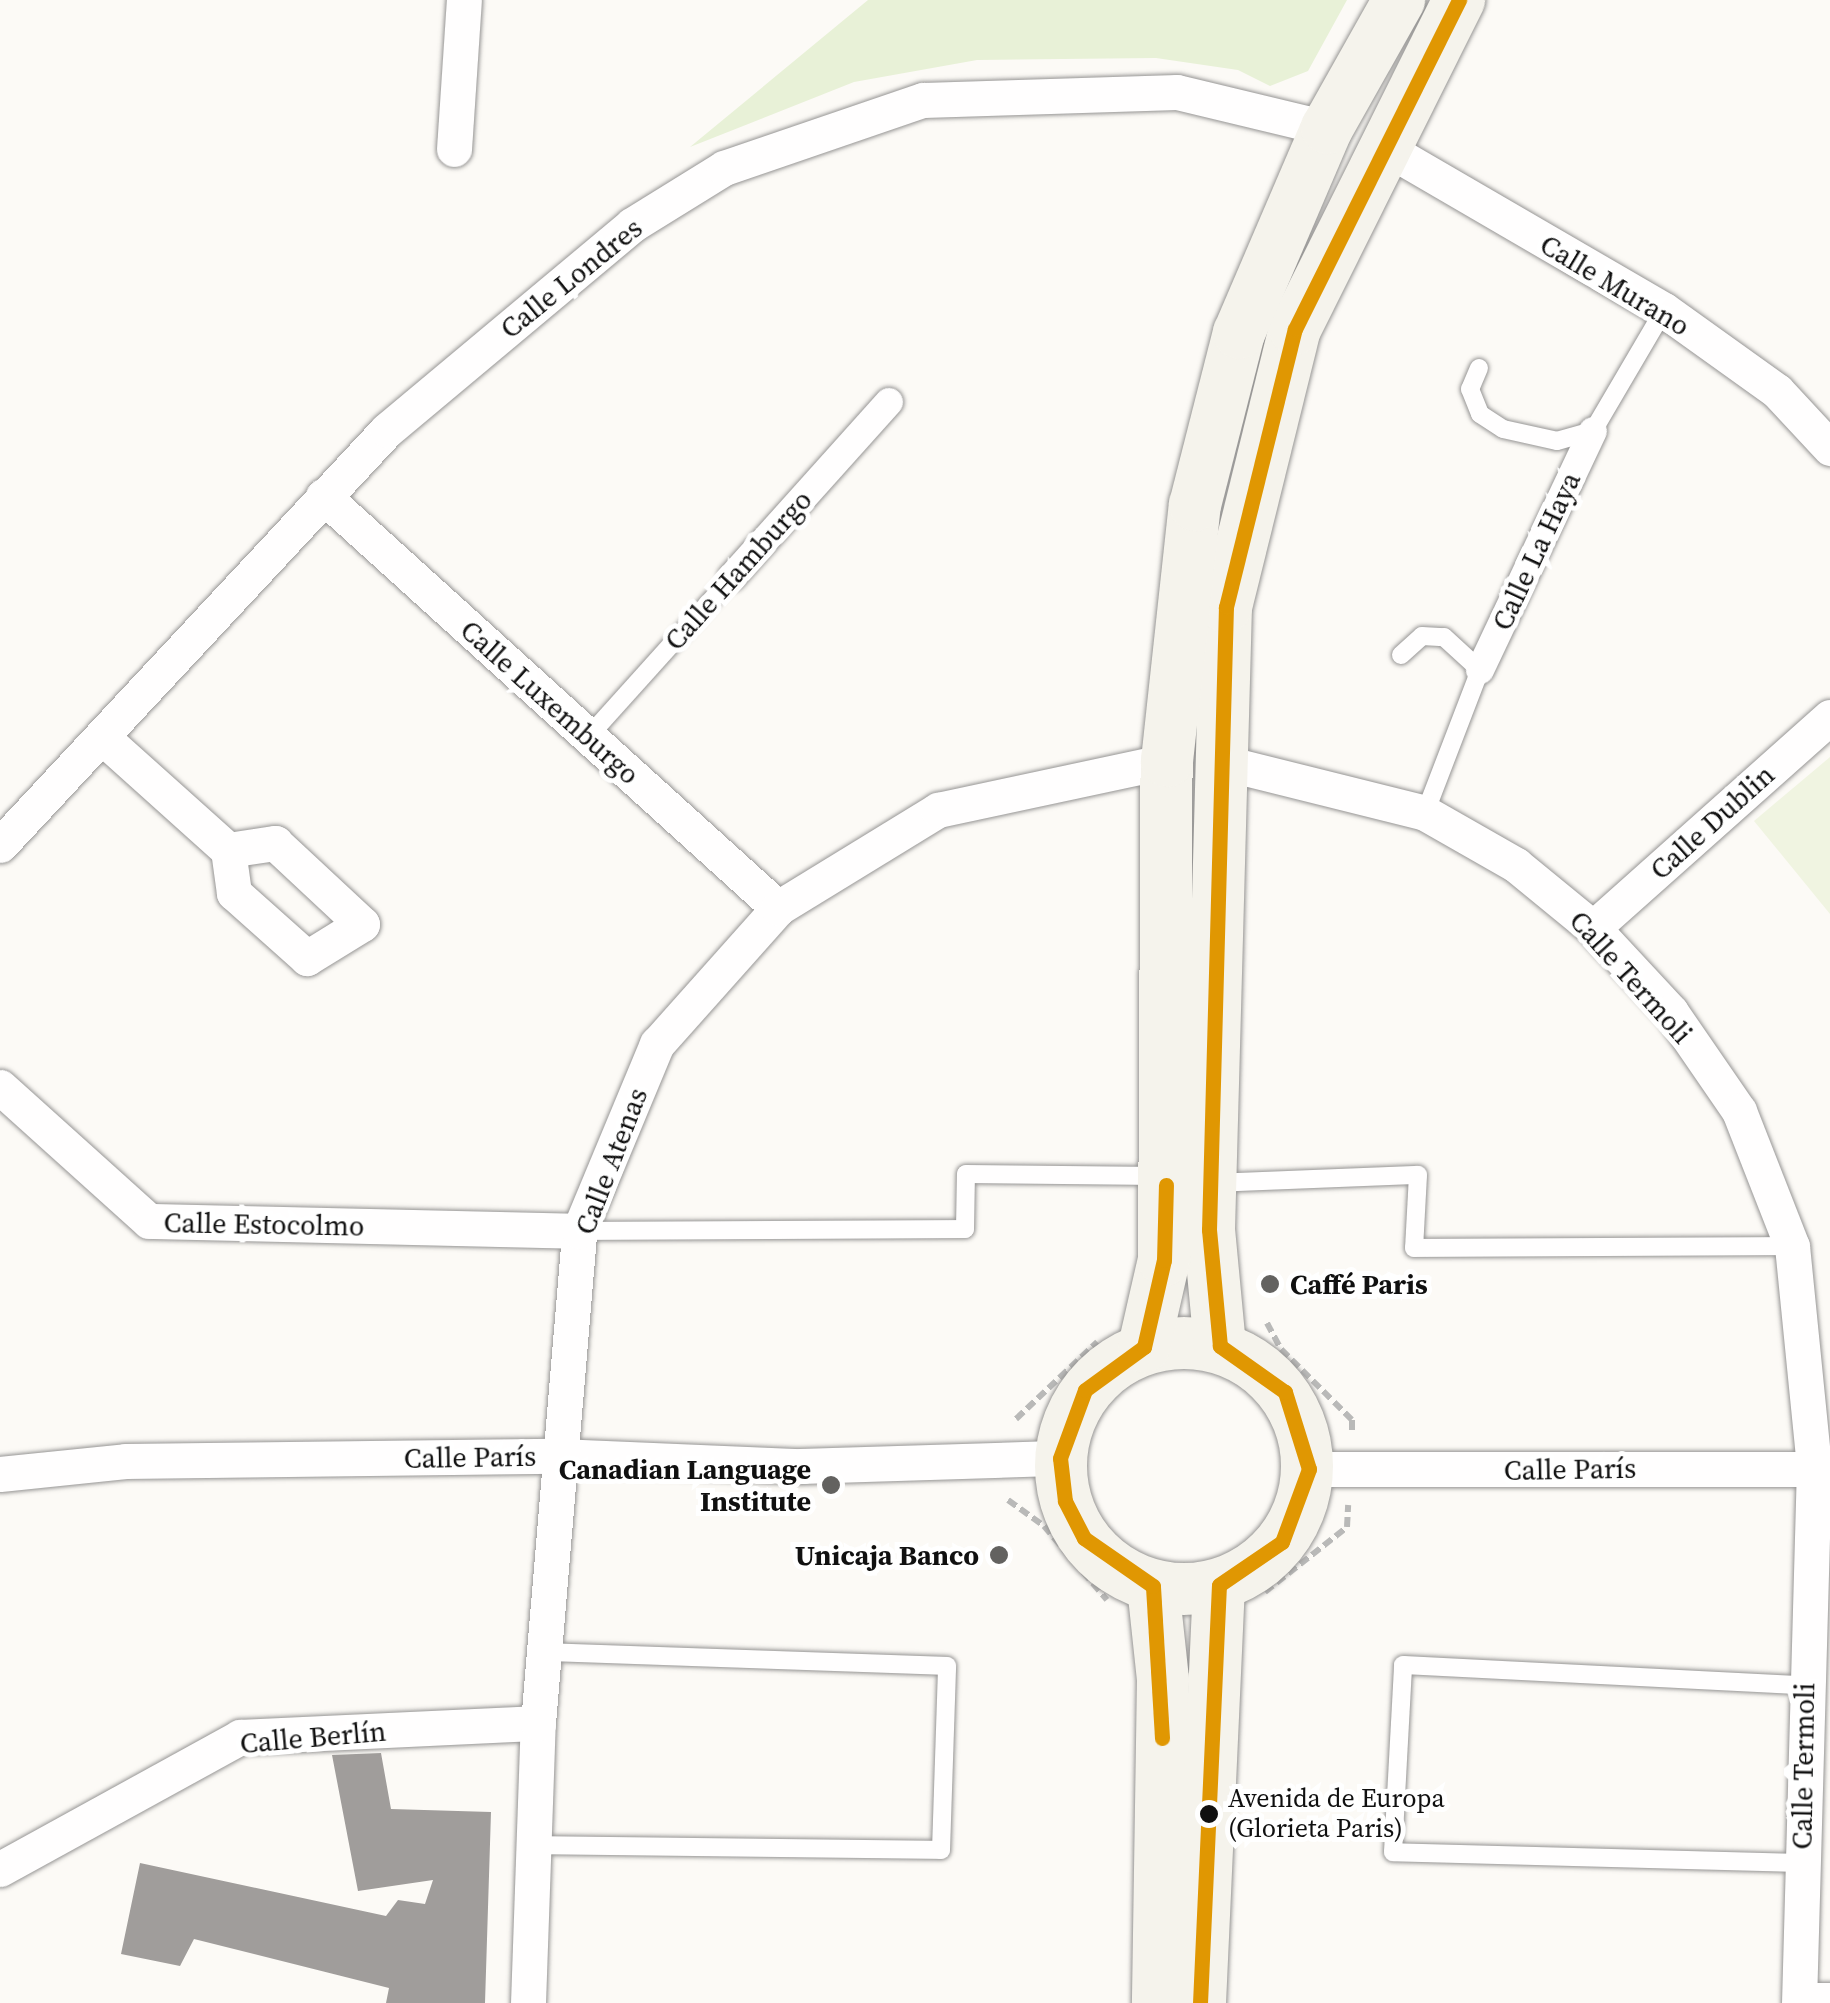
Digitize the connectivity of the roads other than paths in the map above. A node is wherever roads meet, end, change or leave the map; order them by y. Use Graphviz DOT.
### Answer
graph roads {
  1 [pos="464,0"];
  2 [pos="1400,0"];
  3 [pos="1459,0"];
  4 [pos="1327,128"];
  5 [pos="1382,146"];
  6 [pos="454,149"];
  7 [pos="1664,310"];
  8 [pos="1479,368"];
  9 [pos="889,402"];
  10 [pos="1593,432"];
  11 [pos="1830,448"];
  12 [pos="323,496"];
  13 [pos="732,577"];
  14 [pos="1401,655"];
  15 [pos="1480,670"];
  16 [pos="1830,717"];
  17 [pos="102,736"];
  18 [pos="588,737"];
  19 [pos="1167,761"];
  20 [pos="1220,762"];
  21 [pos="1425,813"];
  22 [pos="0,845"];
  23 [pos="228,850"];
  24 [pos="778,908"];
  25 [pos="1593,928"];
  26 [pos="0,1087"];
  27 [pos="1188,1180"];
  28 [pos="579,1231"];
  29 [pos="1792,1246"];
  30 [pos="1220,1346"];
  31 [pos="1144,1347"];
  32 [pos="558,1456"];
  33 [pos="1060,1458"];
  34 [pos="1309,1468"];
  35 [pos="1822,1468"];
  36 [pos="0,1474"];
  37 [pos="1219,1585"];
  38 [pos="1153,1586"];
  39 [pos="544,1652"];
  40 [pos="1803,1685"];
  41 [pos="538,1723"];
  42 [pos="534,1845"];
  43 [pos="1801,1863"];
  44 [pos="0,1870"];
  45 [pos="1809,1999"];
  46 [pos="528,2003"];
  47 [pos="1158,2003"];
  48 [pos="1200,2003"];
  1 -- 6 [label="street"];
  2 -- 4 [label="main road"];
  3 -- 5 [label="main road"];
  4 -- 12 [label="street, Calle Londres"];
  4 -- 19 [label="main road"];
  5 -- 7 [label="street, Calle Murano"];
  5 -- 20 [label="main road"];
  7 -- 10 [label="lane, Calle La Haya"];
  7 -- 11 [label="street, Calle Murano"];
  8 -- 10 [label="lane, Calle La Haya"];
  9 -- 13 [label="street, Calle Hamburgo"];
  10 -- 15 [label="street, Calle La Haya"];
  12 -- 17 [label="street, Calle Londres"];
  12 -- 18 [label="street, Calle Luxemburgo"];
  13 -- 18 [label="lane, Calle Hamburgo"];
  14 -- 15 [label="lane, Calle La Haya"];
  15 -- 21 [label="lane, Calle La Haya"];
  16 -- 25 [label="street, Calle Dublin"];
  17 -- 22 [label="street, Calle Londres"];
  17 -- 23 [label="street"];
  18 -- 24 [label="street, Calle Luxemburgo"];
  19 -- 24 [label="street, Calle Atenas"];
  19 -- 27 [label="main road"];
  20 -- 21 [label="street, Calle Termoli"];
  20 -- 27 [label="main road"];
  21 -- 25 [label="street, Calle Termoli"];
  24 -- 28 [label="street, Calle Atenas"];
  25 -- 29 [label="street, Calle Termoli"];
  26 -- 28 [label="street, Calle Estocolmo"];
  27 -- 28 [label="lane"];
  27 -- 29 [label="lane"];
  27 -- 30 [label="main road"];
  27 -- 31 [label="main road"];
  28 -- 32 [label="street, Calle Atenas"];
  29 -- 35 [label="street, Calle Termoli"];
  30 -- 31 [label="main road"];
  30 -- 34 [label="main road"];
  31 -- 33 [label="main road"];
  32 -- 33 [label="street, Calle París"];
  32 -- 36 [label="street, Calle París"];
  32 -- 39 [label="street, Calle Atenas"];
  33 -- 38 [label="main road"];
  34 -- 35 [label="street, Calle París"];
  34 -- 37 [label="main road"];
  35 -- 40 [label="street, Calle Termoli"];
  37 -- 38 [label="main road"];
  37 -- 48 [label="main road"];
  38 -- 47 [label="main road"];
  39 -- 41 [label="street, Calle Atenas"];
  39 -- 42 [label="lane"];
  40 -- 43 [label="street, Calle Termoli"];
  40 -- 43 [label="lane"];
  41 -- 42 [label="street, Calle Atenas"];
  41 -- 44 [label="street, Calle Berlín"];
  42 -- 46 [label="street, Calle Atenas"];
  43 -- 45 [label="street, Calle Termoli"];
}
